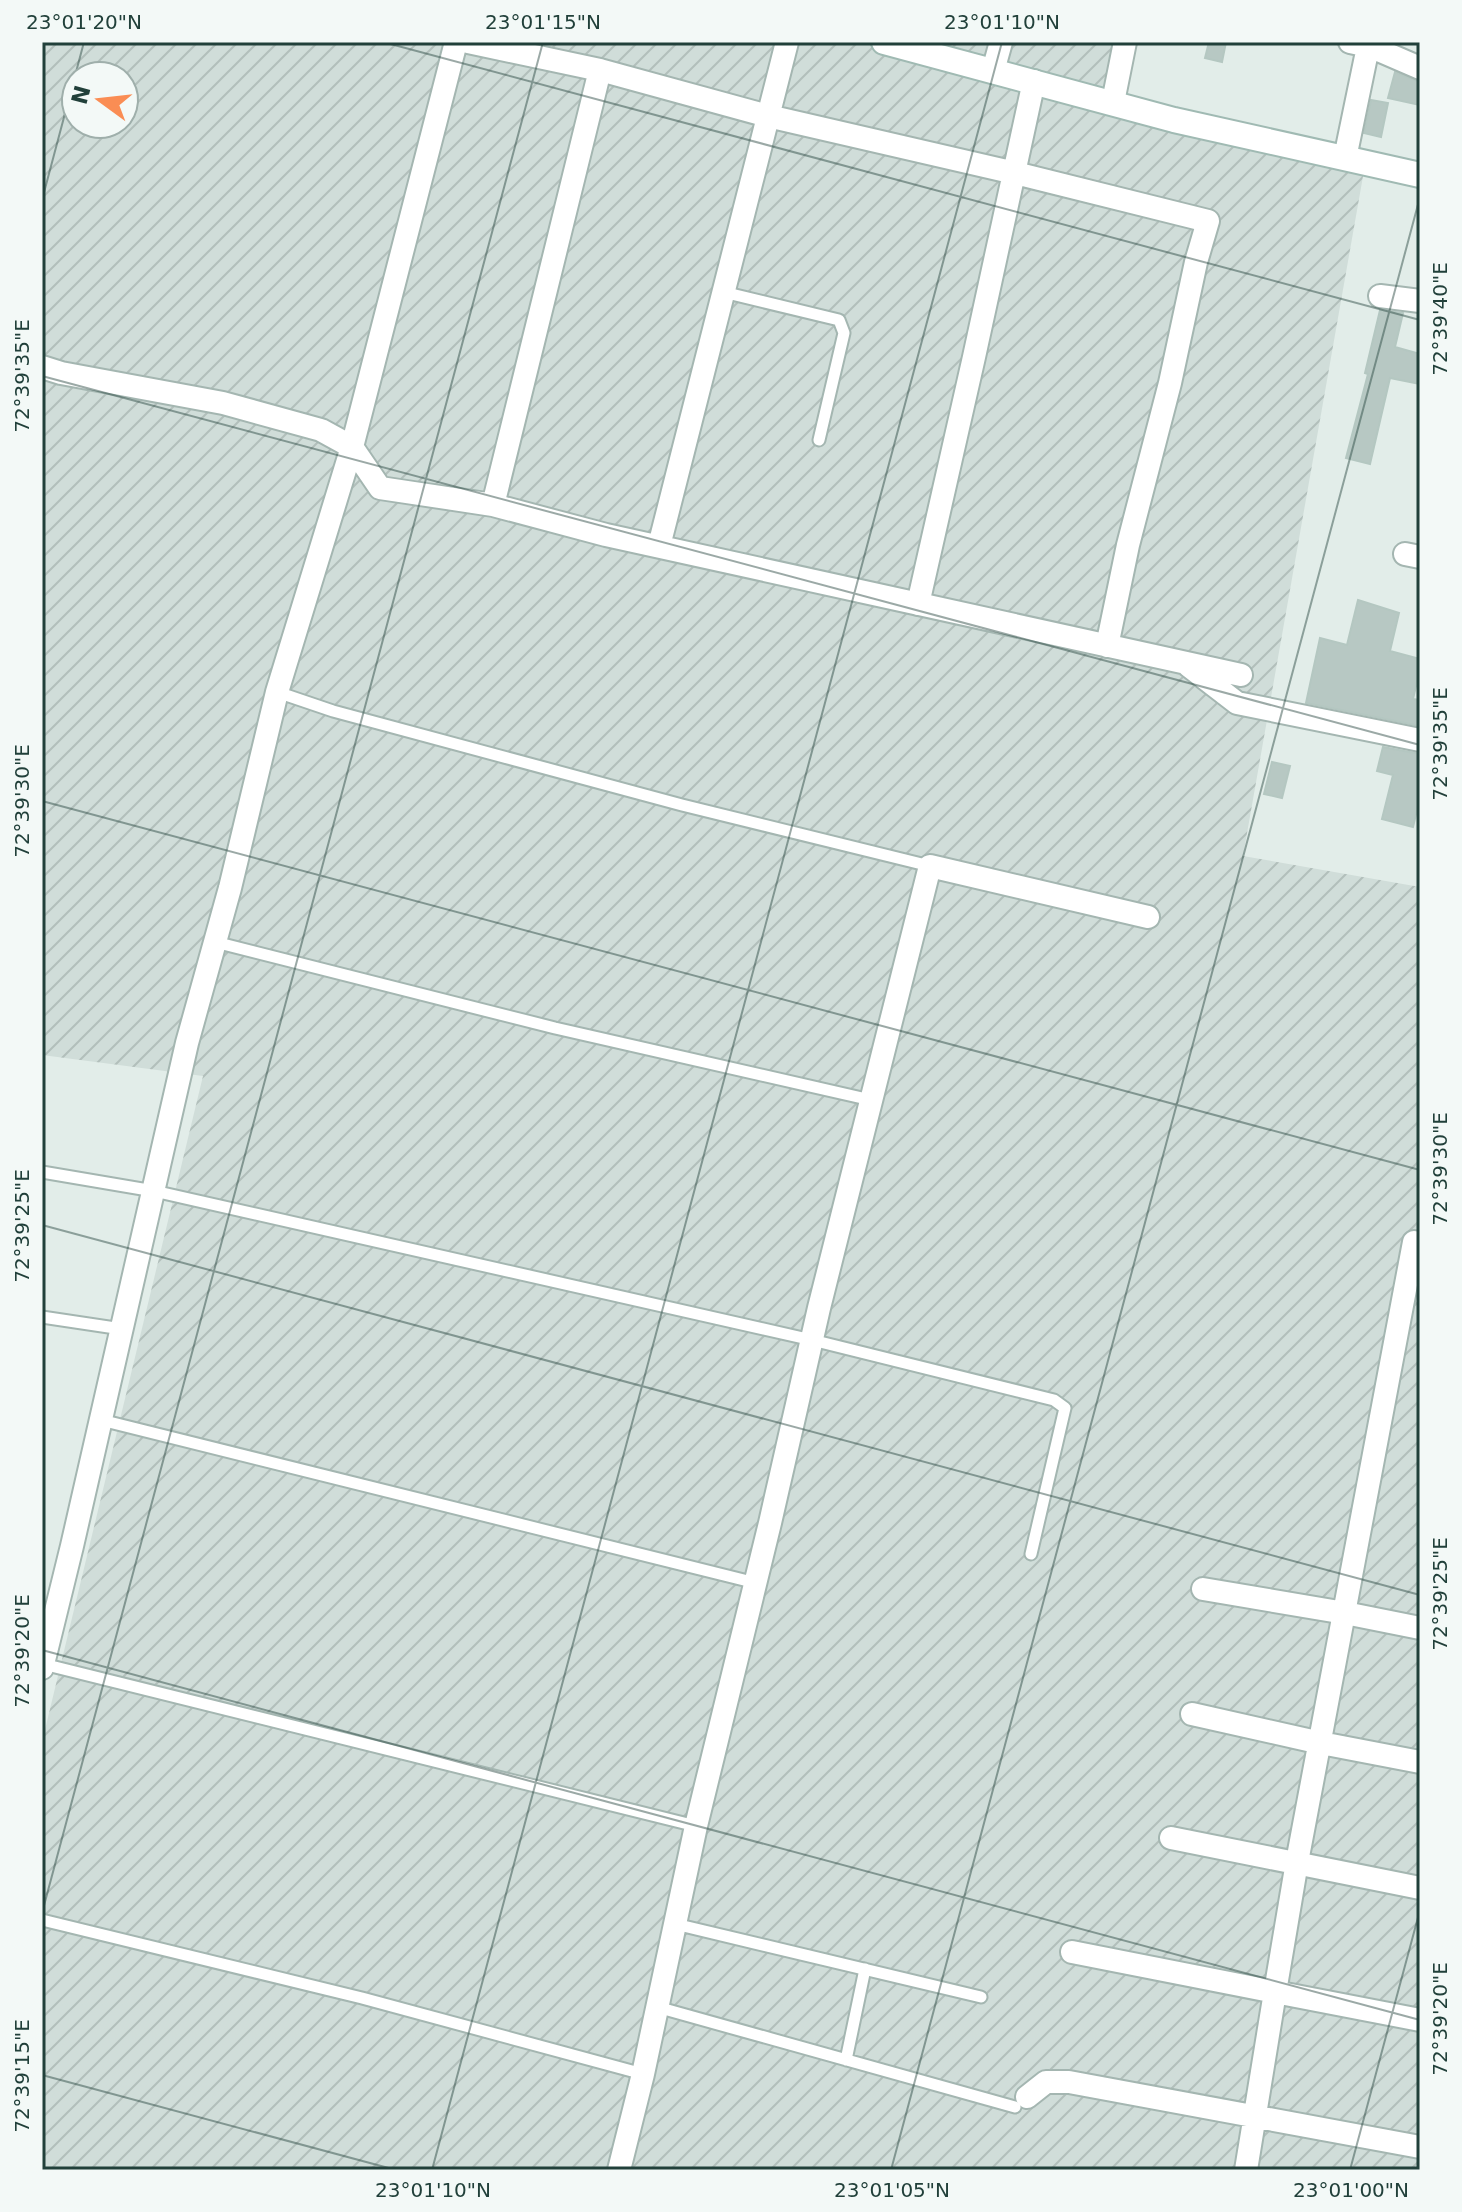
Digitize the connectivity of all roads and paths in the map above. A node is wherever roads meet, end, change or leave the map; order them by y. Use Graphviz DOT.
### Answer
graph roads {
  1 [pos="456,42"];
  2 [pos="468,42"];
  3 [pos="787,42"];
  4 [pos="884,42"];
  5 [pos="1001,42"];
  6 [pos="1125,42"];
  7 [pos="1362,43"];
  8 [pos="1420,68"];
  9 [pos="600,70"];
  10 [pos="993,71"];
  11 [pos="1034,81"];
  12 [pos="1113,102"];
  13 [pos="768,116"];
  14 [pos="1345,158"];
  15 [pos="1015,173"];
  16 [pos="1420,175"];
  17 [pos="723,292"];
  18 [pos="1380,296"];
  19 [pos="1420,301"];
  20 [pos="42,367"];
  21 [pos="819,440"];
  22 [pos="352,447"];
  23 [pos="493,505"];
  24 [pos="659,546"];
  25 [pos="918,604"];
  26 [pos="1107,646"];
  27 [pos="1185,663"];
  28 [pos="1241,675"];
  29 [pos="277,692"];
  30 [pos="1420,740"];
  31 [pos="930,866"];
  32 [pos="1148,917"];
  33 [pos="215,942"];
  34 [pos="871,1100"];
  35 [pos="42,1172"];
  36 [pos="154,1191"];
  37 [pos="1414,1242"];
  38 [pos="42,1317"];
  39 [pos="122,1329"];
  40 [pos="812,1340"];
  41 [pos="101,1420"];
  42 [pos="1031,1554"];
  43 [pos="756,1583"];
  44 [pos="1203,1589"];
  45 [pos="1345,1613"];
  46 [pos="1420,1628"];
  47 [pos="42,1666"];
  48 [pos="1192,1714"];
  49 [pos="1321,1743"];
  50 [pos="1420,1762"];
  51 [pos="696,1826"];
  52 [pos="1171,1838"];
  53 [pos="1297,1862"];
  54 [pos="1420,1888"];
  55 [pos="42,1920"];
  56 [pos="674,1924"];
  57 [pos="1072,1952"];
  58 [pos="865,1969"];
  59 [pos="1275,1992"];
  60 [pos="981,1997"];
  61 [pos="657,2007"];
  62 [pos="1420,2020"];
  63 [pos="846,2060"];
  64 [pos="643,2074"];
  65 [pos="1021,2102"];
  66 [pos="1254,2117"];
  67 [pos="1420,2147"];
  68 [pos="619,2170"];
  69 [pos="1246,2170"];
  1 -- 22 [label="street"];
  2 -- 9 [label="street"];
  3 -- 13 [label="street"];
  4 -- 10 [label="street"];
  5 -- 10 [label="street"];
  6 -- 12 [label="street"];
  7 -- 8 [label="street"];
  7 -- 14 [label="street"];
  9 -- 13 [label="street"];
  9 -- 23 [label="street"];
  10 -- 11 [label="street"];
  11 -- 12 [label="street"];
  11 -- 15 [label="street"];
  12 -- 14 [label="street"];
  13 -- 15 [label="street"];
  13 -- 17 [label="street"];
  14 -- 16 [label="street"];
  15 -- 25 [label="street"];
  15 -- 26 [label="street"];
  17 -- 21 [label="lane"];
  17 -- 24 [label="street"];
  18 -- 19 [label="street"];
  20 -- 22 [label="street"];
  22 -- 23 [label="street"];
  22 -- 29 [label="street"];
  23 -- 24 [label="street"];
  24 -- 25 [label="street"];
  25 -- 26 [label="street"];
  26 -- 27 [label="street"];
  27 -- 28 [label="street"];
  27 -- 30 [label="street"];
  29 -- 31 [label="lane"];
  29 -- 33 [label="street"];
  31 -- 32 [label="street"];
  31 -- 34 [label="street"];
  33 -- 34 [label="lane"];
  33 -- 36 [label="street"];
  34 -- 40 [label="street"];
  35 -- 36 [label="lane"];
  36 -- 39 [label="street"];
  36 -- 40 [label="lane"];
  37 -- 45 [label="street"];
  38 -- 39 [label="lane"];
  39 -- 41 [label="street"];
  40 -- 42 [label="lane"];
  40 -- 43 [label="street"];
  41 -- 43 [label="lane"];
  41 -- 47 [label="street"];
  43 -- 51 [label="street"];
  44 -- 45 [label="street"];
  45 -- 46 [label="street"];
  45 -- 49 [label="street"];
  47 -- 51 [label="lane"];
  48 -- 49 [label="street"];
  49 -- 50 [label="street"];
  49 -- 53 [label="street"];
  51 -- 56 [label="street"];
  52 -- 53 [label="street"];
  53 -- 54 [label="street"];
  53 -- 59 [label="street"];
  55 -- 64 [label="lane"];
  56 -- 58 [label="lane"];
  56 -- 61 [label="street"];
  57 -- 59 [label="street"];
  58 -- 60 [label="lane"];
  58 -- 63 [label="lane"];
  59 -- 62 [label="street"];
  59 -- 66 [label="street"];
  61 -- 63 [label="lane"];
  61 -- 64 [label="street"];
  63 -- 65 [label="lane"];
  64 -- 68 [label="street"];
  65 -- 66 [label="street"];
  66 -- 67 [label="street"];
  66 -- 69 [label="street"];
}
